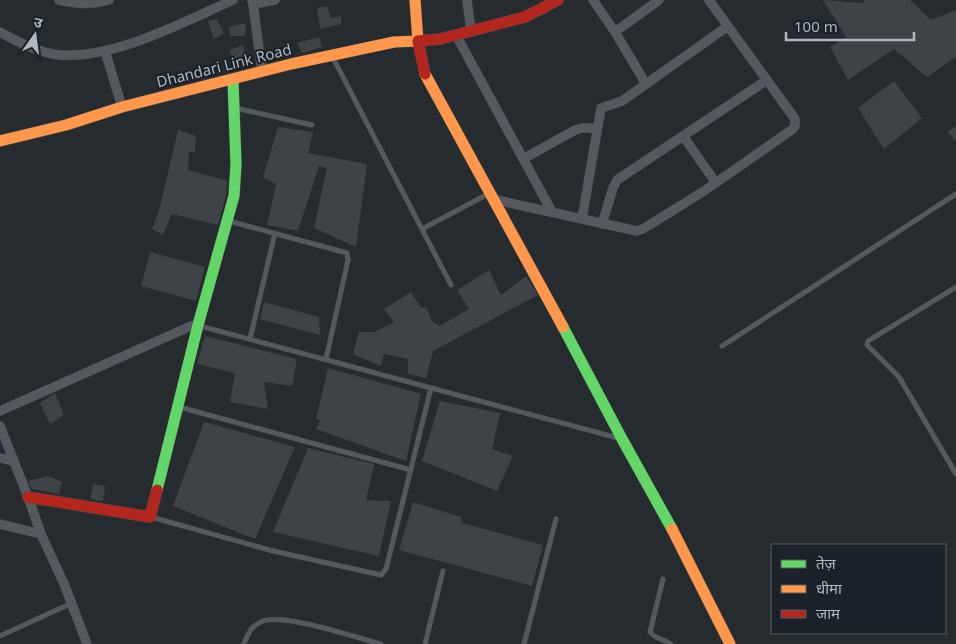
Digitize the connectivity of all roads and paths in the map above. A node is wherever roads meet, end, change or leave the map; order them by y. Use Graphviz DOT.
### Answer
graph roads {
  1 [pos="59,0"];
  2 [pos="109,0"];
  3 [pos="233,0"];
  4 [pos="275,0"];
  5 [pos="415,0"];
  6 [pos="467,0"];
  7 [pos="558,0"];
  8 [pos="593,0"];
  9 [pos="659,0"];
  10 [pos="709,0"];
  11 [pos="253,2"];
  12 [pos="728,26"];
  13 [pos="471,31"];
  14 [pos="0,32"];
  15 [pos="615,32"];
  16 [pos="456,35"];
  17 [pos="418,41"];
  18 [pos="105,51"];
  19 [pos="332,55"];
  20 [pos="262,71"];
  21 [pos="233,80"];
  22 [pos="767,80"];
  23 [pos="646,84"];
  24 [pos="122,107"];
  25 [pos="234,108"];
  26 [pos="312,125"];
  27 [pos="597,128"];
  28 [pos="683,136"];
  29 [pos="1,139"];
  30 [pos="523,159"];
  31 [pos="716,183"];
  32 [pos="956,194"];
  33 [pos="491,196"];
  34 [pos="552,212"];
  35 [pos="582,219"];
  36 [pos="228,221"];
  37 [pos="602,224"];
  38 [pos="422,229"];
  39 [pos="275,233"];
  40 [pos="451,285"];
  41 [pos="956,287"];
  42 [pos="198,325"];
  43 [pos="250,339"];
  44 [pos="722,346"];
  45 [pos="326,360"];
  46 [pos="431,388"];
  47 [pos="178,407"];
  48 [pos="0,411"];
  49 [pos="0,426"];
  50 [pos="622,439"];
  51 [pos="0,458"];
  52 [pos="14,461"];
  53 [pos="411,470"];
  54 [pos="956,474"];
  55 [pos="28,497"];
  56 [pos="150,517"];
  57 [pos="556,519"];
  58 [pos="0,524"];
  59 [pos="41,534"];
  60 [pos="443,571"];
  61 [pos="663,579"];
  62 [pos="72,603"];
  63 [pos="0,636"];
  64 [pos="354,637"];
  65 [pos="87,644"];
  66 [pos="244,644"];
  67 [pos="352,644"];
  68 [pos="381,644"];
  69 [pos="425,644"];
  70 [pos="524,644"];
  71 [pos="671,644"];
  72 [pos="730,644"];
  1 -- 2 [label="street"];
  3 -- 18 [label="street"];
  4 -- 11 [label="street"];
  5 -- 17 [label="street"];
  6 -- 13 [label="street"];
  7 -- 13 [label="street, Dhandari Link Road"];
  8 -- 15 [label="street"];
  9 -- 15 [label="street"];
  10 -- 12 [label="street"];
  11 -- 20 [label="street"];
  12 -- 22 [label="street"];
  12 -- 23 [label="street"];
  13 -- 16 [label="street, Dhandari Link Road"];
  14 -- 18 [label="street"];
  15 -- 23 [label="street"];
  16 -- 17 [label="street, Dhandari Link Road"];
  16 -- 30 [label="street"];
  17 -- 19 [label="street, Dhandari Link Road"];
  17 -- 33 [label="street"];
  18 -- 24 [label="street"];
  19 -- 20 [label="street, Dhandari Link Road"];
  19 -- 38 [label="lane"];
  20 -- 21 [label="street, Dhandari Link Road"];
  21 -- 24 [label="street, Dhandari Link Road"];
  21 -- 25 [label="street"];
  22 -- 28 [label="street"];
  22 -- 31 [label="street"];
  23 -- 27 [label="street"];
  24 -- 29 [label="street, Dhandari Link Road"];
  25 -- 26 [label="lane"];
  25 -- 36 [label="street"];
  27 -- 30 [label="street"];
  27 -- 35 [label="street"];
  28 -- 31 [label="street"];
  28 -- 37 [label="street"];
  30 -- 34 [label="street"];
  31 -- 37 [label="street"];
  32 -- 44 [label="lane"];
  33 -- 34 [label="street"];
  33 -- 38 [label="lane"];
  33 -- 50 [label="street"];
  34 -- 35 [label="street"];
  35 -- 37 [label="street"];
  36 -- 39 [label="lane"];
  36 -- 42 [label="street"];
  38 -- 40 [label="lane"];
  39 -- 43 [label="lane"];
  39 -- 45 [label="lane"];
  41 -- 54 [label="lane"];
  42 -- 43 [label="lane"];
  42 -- 47 [label="street"];
  42 -- 48 [label="street"];
  43 -- 45 [label="lane"];
  45 -- 46 [label="lane"];
  46 -- 50 [label="lane"];
  46 -- 53 [label="lane"];
  47 -- 53 [label="lane"];
  47 -- 56 [label="street"];
  49 -- 52 [label="street"];
  50 -- 72 [label="street"];
  51 -- 52 [label="street"];
  52 -- 55 [label="street"];
  53 -- 56 [label="lane"];
  55 -- 56 [label="street"];
  55 -- 59 [label="street"];
  57 -- 70 [label="lane"];
  58 -- 59 [label="street"];
  59 -- 62 [label="street"];
  60 -- 69 [label="lane"];
  61 -- 71 [label="lane"];
  62 -- 63 [label="lane"];
  62 -- 65 [label="street"];
  64 -- 66 [label="lane"];
  64 -- 67 [label="lane"];
  64 -- 68 [label="lane"];
}
